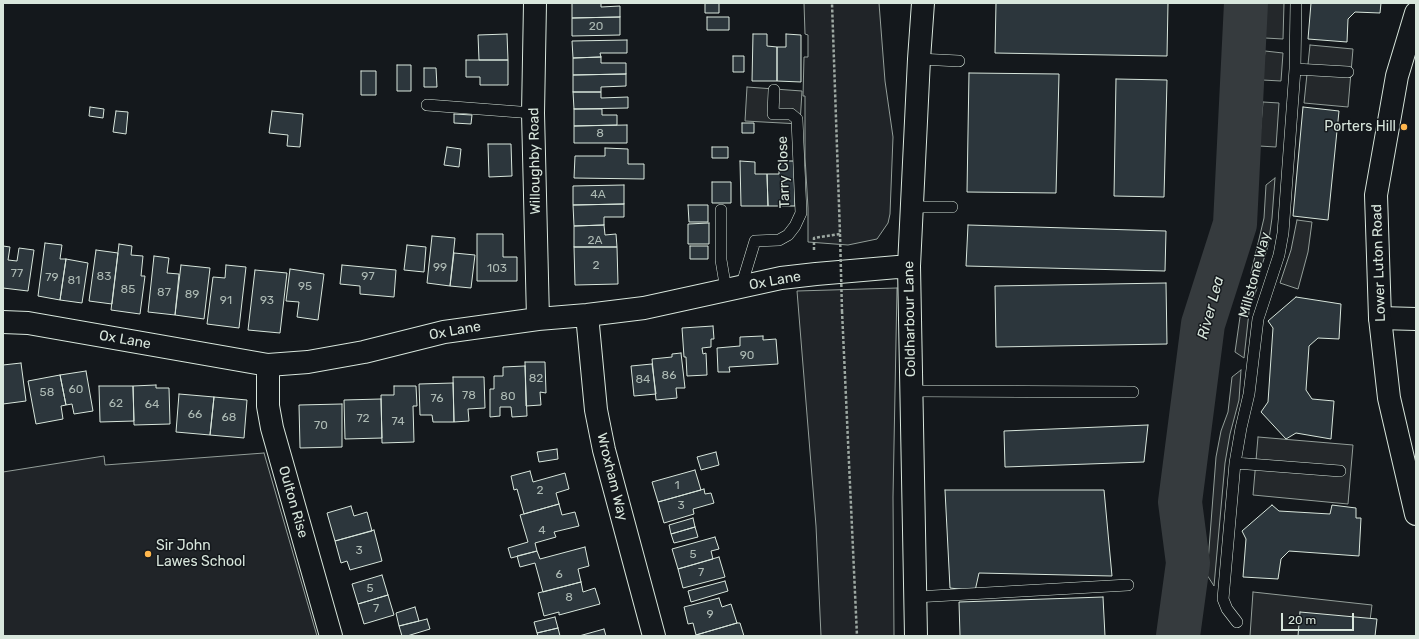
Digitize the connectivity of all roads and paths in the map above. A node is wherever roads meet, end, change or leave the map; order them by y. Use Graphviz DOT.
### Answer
graph roads {
  1 [pos="535,3"];
  2 [pos="832,3"];
  3 [pos="923,3"];
  4 [pos="1296,3"];
  5 [pos="1416,13"];
  6 [pos="919,59"];
  7 [pos="959,61"];
  8 [pos="1296,69"];
  9 [pos="1348,72"];
  10 [pos="774,90"];
  11 [pos="427,105"];
  12 [pos="533,113"];
  13 [pos="912,207"];
  14 [pos="952,207"];
  15 [pos="721,210"];
  16 [pos="840,234"];
  17 [pos="814,252"];
  18 [pos="909,266"];
  19 [pos="733,288"];
  20 [pos="586,315"];
  21 [pos="538,318"];
  22 [pos="1380,318"];
  23 [pos="1416,319"];
  24 [pos="3,322"];
  25 [pos="268,365"];
  26 [pos="911,391"];
  27 [pos="1133,392"];
  28 [pos="1236,463"];
  29 [pos="1340,471"];
  30 [pos="1416,514"];
  31 [pos="1128,585"];
  32 [pos="915,597"];
  33 [pos="1237,622"];
  34 [pos="331,636"];
  35 [pos="654,636"];
  36 [pos="857,636"];
  37 [pos="916,636"];
  1 -- 12 [label="street, Willoughby Road"];
  2 -- 16 [label="path"];
  3 -- 6 [label="street, Coldharbour Lane"];
  4 -- 8 [label="lane, Millstone Way"];
  5 -- 22 [label="street, Lower Luton Road"];
  6 -- 7 [label="lane"];
  6 -- 13 [label="street, Coldharbour Lane"];
  8 -- 9 [label="lane"];
  8 -- 28 [label="lane, Millstone Way"];
  10 -- 19 [label="lane, Tarry Close"];
  11 -- 12 [label="lane"];
  12 -- 21 [label="street, Willoughby Road"];
  13 -- 14 [label="lane"];
  13 -- 18 [label="street, Coldharbour Lane"];
  15 -- 19 [label="lane"];
  16 -- 17 [label="path"];
  16 -- 36 [label="path, bridge"];
  18 -- 19 [label="street, Ox Lane"];
  18 -- 26 [label="street, Coldharbour Lane"];
  19 -- 20 [label="street, Ox Lane"];
  20 -- 21 [label="street, Ox Lane"];
  20 -- 35 [label="street, Wroxham Way"];
  21 -- 25 [label="street, Ox Lane"];
  22 -- 23 [label="street"];
  22 -- 30 [label="street, Lower Luton Road"];
  24 -- 25 [label="street, Ox Lane"];
  25 -- 34 [label="street, Oulton Rise"];
  26 -- 27 [label="lane"];
  26 -- 32 [label="street, Coldharbour Lane"];
  28 -- 29 [label="lane"];
  28 -- 33 [label="lane, Millstone Way"];
  31 -- 32 [label="lane"];
  32 -- 37 [label="street, Coldharbour Lane"];
}
